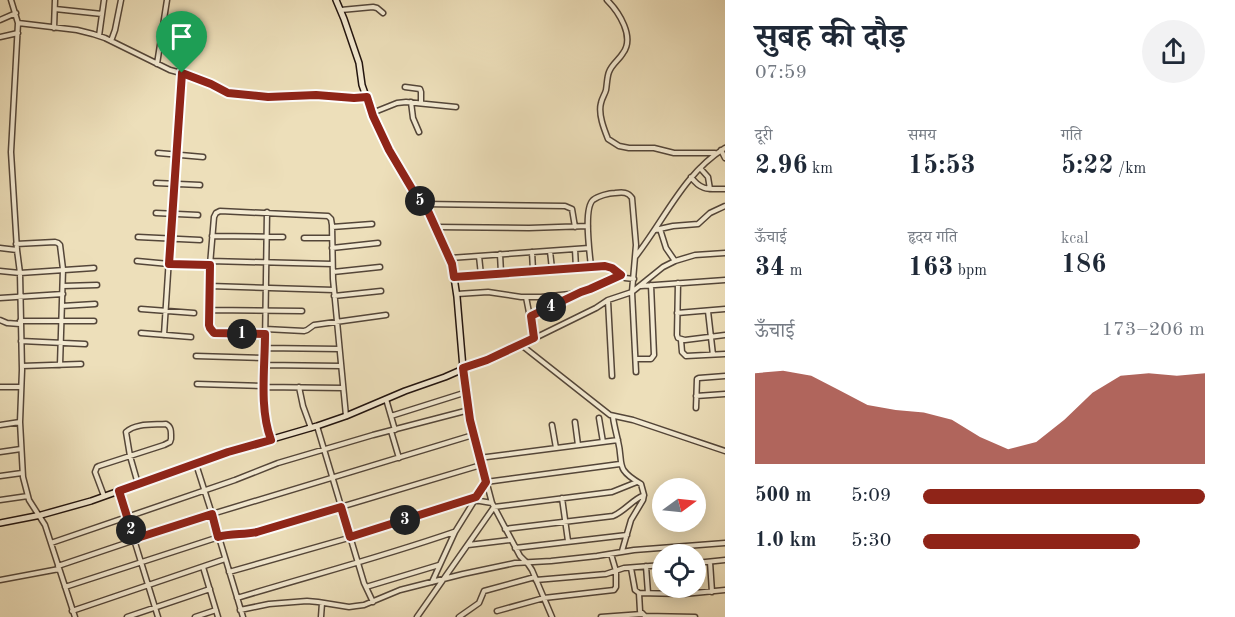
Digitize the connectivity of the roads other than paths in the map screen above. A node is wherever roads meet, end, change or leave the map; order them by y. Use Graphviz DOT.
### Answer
graph roads {
  1 [pos="11,0"];
  2 [pos="55,0"];
  3 [pos="104,0"];
  4 [pos="120,0"];
  5 [pos="167,0"];
  6 [pos="336,0"];
  7 [pos="607,0"];
  8 [pos="55,9"];
  9 [pos="341,10"];
  10 [pos="16,13"];
  11 [pos="383,13"];
  12 [pos="102,14"];
  13 [pos="0,20"];
  14 [pos="18,23"];
  15 [pos="54,28"];
  16 [pos="18,33"];
  17 [pos="99,36"];
  18 [pos="0,37"];
  19 [pos="111,41"];
  20 [pos="157,64"];
  21 [pos="182,73"];
  22 [pos="405,87"];
  23 [pos="367,97"];
  24 [pos="411,102"];
  25 [pos="421,103"];
  26 [pos="456,107"];
  27 [pos="372,113"];
  28 [pos="419,132"];
  29 [pos="723,149"];
  30 [pos="158,153"];
  31 [pos="716,153"];
  32 [pos="176,155"];
  33 [pos="203,157"];
  34 [pos="725,158"];
  35 [pos="700,168"];
  36 [pos="691,177"];
  37 [pos="156,183"];
  38 [pos="174,184"];
  39 [pos="200,185"];
  40 [pos="710,189"];
  41 [pos="725,189"];
  42 [pos="422,204"];
  43 [pos="725,206"];
  44 [pos="267,212"];
  45 [pos="156,213"];
  46 [pos="172,214"];
  47 [pos="198,215"];
  48 [pos="372,224"];
  49 [pos="588,226"];
  50 [pos="332,227"];
  51 [pos="435,227"];
  52 [pos="575,227"];
  53 [pos="657,229"];
  54 [pos="212,236"];
  55 [pos="138,237"];
  56 [pos="267,237"];
  57 [pos="283,237"];
  58 [pos="304,238"];
  59 [pos="332,238"];
  60 [pos="171,239"];
  61 [pos="200,240"];
  62 [pos="378,243"];
  63 [pos="16,247"];
  64 [pos="0,248"];
  65 [pos="332,248"];
  66 [pos="589,248"];
  67 [pos="575,249"];
  68 [pos="550,251"];
  69 [pos="532,252"];
  70 [pos="725,253"];
  71 [pos="500,254"];
  72 [pos="479,256"];
  73 [pos="636,257"];
  74 [pos="450,258"];
  75 [pos="137,261"];
  76 [pos="267,261"];
  77 [pos="675,261"];
  78 [pos="210,263"];
  79 [pos="169,264"];
  80 [pos="333,264"];
  81 [pos="380,267"];
  82 [pos="591,267"];
  83 [pos="94,268"];
  84 [pos="576,268"];
  85 [pos="63,269"];
  86 [pos="552,269"];
  87 [pos="533,270"];
  88 [pos="0,271"];
  89 [pos="333,272"];
  90 [pos="20,273"];
  91 [pos="501,273"];
  92 [pos="481,275"];
  93 [pos="621,275"];
  94 [pos="454,277"];
  95 [pos="634,279"];
  96 [pos="725,279"];
  97 [pos="678,283"];
  98 [pos="97,285"];
  99 [pos="651,285"];
  100 [pos="63,286"];
  101 [pos="210,286"];
  102 [pos="640,286"];
  103 [pos="266,289"];
  104 [pos="334,290"];
  105 [pos="381,291"];
  106 [pos="581,292"];
  107 [pos="632,292"];
  108 [pos="63,294"];
  109 [pos="457,294"];
  110 [pos="334,296"];
  111 [pos="526,297"];
  112 [pos="0,298"];
  113 [pos="20,298"];
  114 [pos="608,300"];
  115 [pos="95,304"];
  116 [pos="62,306"];
  117 [pos="141,309"];
  118 [pos="725,309"];
  119 [pos="209,310"];
  120 [pos="266,310"];
  121 [pos="165,311"];
  122 [pos="302,311"];
  123 [pos="708,311"];
  124 [pos="194,313"];
  125 [pos="677,313"];
  126 [pos="386,315"];
  127 [pos="531,316"];
  128 [pos="0,320"];
  129 [pos="62,321"];
  130 [pos="94,321"];
  131 [pos="20,322"];
  132 [pos="337,322"];
  133 [pos="265,332"];
  134 [pos="141,333"];
  135 [pos="164,335"];
  136 [pos="725,335"];
  137 [pos="192,336"];
  138 [pos="711,336"];
  139 [pos="534,338"];
  140 [pos="681,340"];
  141 [pos="21,341"];
  142 [pos="61,342"];
  143 [pos="85,344"];
  144 [pos="520,344"];
  145 [pos="265,348"];
  146 [pos="339,349"];
  147 [pos="725,354"];
  148 [pos="196,356"];
  149 [pos="713,356"];
  150 [pos="265,358"];
  151 [pos="636,359"];
  152 [pos="81,364"];
  153 [pos="60,365"];
  154 [pos="265,365"];
  155 [pos="22,366"];
  156 [pos="341,366"];
  157 [pos="463,368"];
  158 [pos="636,372"];
  159 [pos="612,376"];
  160 [pos="725,376"];
  161 [pos="197,384"];
  162 [pos="264,386"];
  163 [pos="0,387"];
  164 [pos="21,387"];
  165 [pos="300,387"];
  166 [pos="343,388"];
  167 [pos="467,392"];
  168 [pos="725,394"];
  169 [pos="696,396"];
  170 [pos="386,398"];
  171 [pos="696,408"];
  172 [pos="469,410"];
  173 [pos="346,416"];
  174 [pos="391,416"];
  175 [pos="614,417"];
  176 [pos="599,418"];
  177 [pos="20,422"];
  178 [pos="575,422"];
  179 [pos="552,424"];
  180 [pos="0,425"];
  181 [pos="314,427"];
  182 [pos="393,430"];
  183 [pos="473,435"];
  184 [pos="271,440"];
  185 [pos="618,440"];
  186 [pos="603,442"];
  187 [pos="578,445"];
  188 [pos="556,448"];
  189 [pos="21,449"];
  190 [pos="324,449"];
  191 [pos="725,451"];
  192 [pos="0,452"];
  193 [pos="130,456"];
  194 [pos="399,458"];
  195 [pos="479,458"];
  196 [pos="196,464"];
  197 [pos="620,464"];
  198 [pos="481,465"];
  199 [pos="22,473"];
  200 [pos="0,476"];
  201 [pos="332,478"];
  202 [pos="486,482"];
  203 [pos="637,482"];
  204 [pos="138,484"];
  205 [pos="204,490"];
  206 [pos="119,491"];
  207 [pos="644,495"];
  208 [pos="28,496"];
  209 [pos="104,496"];
  210 [pos="562,498"];
  211 [pos="475,499"];
  212 [pos="0,500"];
  213 [pos="493,505"];
  214 [pos="341,507"];
  215 [pos="212,514"];
  216 [pos="38,515"];
  217 [pos="127,517"];
  218 [pos="565,521"];
  219 [pos="0,523"];
  220 [pos="505,530"];
  221 [pos="455,532"];
  222 [pos="627,535"];
  223 [pos="218,537"];
  224 [pos="350,537"];
  225 [pos="134,539"];
  226 [pos="510,540"];
  227 [pos="568,541"];
  228 [pos="51,543"];
  229 [pos="725,543"];
  230 [pos="467,545"];
  231 [pos="515,548"];
  232 [pos="622,551"];
  233 [pos="611,554"];
  234 [pos="225,559"];
  235 [pos="725,560"];
  236 [pos="141,562"];
  237 [pos="526,562"];
  238 [pos="706,562"];
  239 [pos="710,562"];
  240 [pos="358,563"];
  241 [pos="439,565"];
  242 [pos="646,566"];
  243 [pos="652,566"];
  244 [pos="59,567"];
  245 [pos="203,567"];
  246 [pos="631,568"];
  247 [pos="616,571"];
  248 [pos="229,572"];
  249 [pos="536,578"];
  250 [pos="0,579"];
  251 [pos="443,580"];
  252 [pos="432,582"];
  253 [pos="148,586"];
  254 [pos="366,586"];
  255 [pos="65,587"];
  256 [pos="210,589"];
  257 [pos="725,590"];
  258 [pos="712,591"];
  259 [pos="639,593"];
  260 [pos="648,593"];
  261 [pos="237,598"];
  262 [pos="544,598"];
  263 [pos="373,602"];
  264 [pos="322,603"];
  265 [pos="155,607"];
  266 [pos="216,610"];
  267 [pos="240,610"];
  268 [pos="72,611"];
  269 [pos="497,611"];
  270 [pos="320,616"];
  271 [pos="645,616"];
  272 [pos="75,617"];
  273 [pos="127,617"];
  274 [pos="158,617"];
  275 [pos="195,617"];
  276 [pos="218,617"];
  277 [pos="243,617"];
  278 [pos="417,617"];
  279 [pos="459,617"];
  280 [pos="552,617"];
  281 [pos="601,617"];
  282 [pos="695,617"];
  1 -- 10 [label="street"];
  2 -- 8 [label="street"];
  3 -- 12 [label="street"];
  4 -- 19 [label="street"];
  5 -- 20 [label="street"];
  6 -- 9 [label="street"];
  7 -- 31 [label="street"];
  8 -- 12 [label="street"];
  8 -- 15 [label="street"];
  9 -- 11 [label="street"];
  9 -- 23 [label="street"];
  10 -- 13 [label="street"];
  10 -- 14 [label="street"];
  12 -- 17 [label="street"];
  14 -- 15 [label="street"];
  14 -- 16 [label="street"];
  15 -- 17 [label="street"];
  16 -- 18 [label="street"];
  16 -- 63 [label="street"];
  17 -- 19 [label="street"];
  19 -- 20 [label="street"];
  20 -- 21 [label="street"];
  21 -- 23 [label="street"];
  21 -- 32 [label="street"];
  22 -- 25 [label="street"];
  23 -- 27 [label="street"];
  24 -- 25 [label="street"];
  24 -- 27 [label="street"];
  24 -- 28 [label="street"];
  25 -- 26 [label="street"];
  27 -- 42 [label="street"];
  29 -- 31 [label="street"];
  29 -- 34 [label="street"];
  30 -- 32 [label="street"];
  31 -- 35 [label="street"];
  32 -- 33 [label="street"];
  32 -- 38 [label="street"];
  35 -- 36 [label="street"];
  35 -- 40 [label="street"];
  36 -- 40 [label="street"];
  36 -- 53 [label="street"];
  37 -- 38 [label="street"];
  38 -- 39 [label="street"];
  38 -- 46 [label="street"];
  40 -- 41 [label="street"];
  42 -- 51 [label="street"];
  42 -- 52 [label="street"];
  43 -- 53 [label="street"];
  44 -- 50 [label="street"];
  44 -- 54 [label="street"];
  44 -- 56 [label="street"];
  45 -- 46 [label="street"];
  46 -- 47 [label="street"];
  46 -- 60 [label="street"];
  48 -- 50 [label="street"];
  49 -- 52 [label="street"];
  49 -- 66 [label="street"];
  49 -- 73 [label="street"];
  50 -- 59 [label="street"];
  51 -- 52 [label="street"];
  51 -- 74 [label="street"];
  53 -- 73 [label="street"];
  53 -- 77 [label="street"];
  54 -- 56 [label="street"];
  54 -- 78 [label="street"];
  55 -- 60 [label="street"];
  56 -- 57 [label="street"];
  56 -- 76 [label="street"];
  58 -- 59 [label="street"];
  59 -- 65 [label="street"];
  60 -- 61 [label="street"];
  60 -- 79 [label="street"];
  62 -- 65 [label="street"];
  63 -- 64 [label="street"];
  63 -- 85 [label="street"];
  63 -- 90 [label="street"];
  65 -- 80 [label="street"];
  66 -- 67 [label="street"];
  66 -- 82 [label="street"];
  67 -- 68 [label="street"];
  67 -- 84 [label="street"];
  68 -- 69 [label="street"];
  68 -- 86 [label="street"];
  69 -- 71 [label="street"];
  69 -- 87 [label="street"];
  70 -- 77 [label="street"];
  71 -- 72 [label="street"];
  71 -- 91 [label="street"];
  72 -- 74 [label="street"];
  72 -- 92 [label="street"];
  73 -- 95 [label="street"];
  74 -- 94 [label="street"];
  75 -- 79 [label="street"];
  76 -- 78 [label="street"];
  76 -- 80 [label="street"];
  76 -- 103 [label="street"];
  77 -- 102 [label="street"];
  78 -- 79 [label="street"];
  78 -- 101 [label="street"];
  79 -- 121 [label="street"];
  80 -- 89 [label="street"];
  81 -- 89 [label="street"];
  82 -- 84 [label="street"];
  82 -- 93 [label="street"];
  83 -- 85 [label="street"];
  84 -- 86 [label="street"];
  85 -- 90 [label="street"];
  85 -- 100 [label="street"];
  86 -- 87 [label="street"];
  87 -- 91 [label="street"];
  88 -- 90 [label="street"];
  89 -- 104 [label="street"];
  90 -- 113 [label="street"];
  91 -- 92 [label="street"];
  92 -- 94 [label="street"];
  93 -- 95 [label="street"];
  93 -- 106 [label="street"];
  94 -- 109 [label="street"];
  95 -- 107 [label="street"];
  96 -- 97 [label="street"];
  97 -- 99 [label="street"];
  97 -- 125 [label="street"];
  98 -- 100 [label="street"];
  99 -- 102 [label="street"];
  99 -- 151 [label="street"];
  100 -- 108 [label="street"];
  101 -- 103 [label="street"];
  101 -- 119 [label="street"];
  102 -- 107 [label="street"];
  103 -- 104 [label="street"];
  103 -- 120 [label="street"];
  104 -- 110 [label="street"];
  105 -- 110 [label="street"];
  106 -- 111 [label="street"];
  106 -- 127 [label="street"];
  107 -- 114 [label="street"];
  107 -- 151 [label="street"];
  108 -- 113 [label="street"];
  108 -- 116 [label="street"];
  109 -- 111 [label="street"];
  109 -- 157 [label="street"];
  110 -- 132 [label="street"];
  111 -- 127 [label="street"];
  112 -- 113 [label="street"];
  113 -- 131 [label="street"];
  114 -- 139 [label="street"];
  114 -- 159 [label="street"];
  115 -- 116 [label="street"];
  116 -- 129 [label="street"];
  117 -- 121 [label="street"];
  118 -- 123 [label="street"];
  119 -- 120 [label="street"];
  119 -- 133 [label="street"];
  120 -- 122 [label="street"];
  120 -- 133 [label="street"];
  121 -- 124 [label="street"];
  121 -- 135 [label="street"];
  123 -- 125 [label="street"];
  123 -- 138 [label="street"];
  125 -- 140 [label="street"];
  126 -- 132 [label="street"];
  127 -- 139 [label="street"];
  128 -- 131 [label="street"];
  129 -- 130 [label="street"];
  129 -- 131 [label="street"];
  129 -- 142 [label="street"];
  131 -- 141 [label="street"];
  132 -- 133 [label="street"];
  132 -- 146 [label="street"];
  133 -- 145 [label="street"];
  134 -- 135 [label="street"];
  135 -- 137 [label="street"];
  136 -- 138 [label="street"];
  138 -- 140 [label="street"];
  138 -- 149 [label="street"];
  139 -- 144 [label="street"];
  140 -- 149 [label="street"];
  141 -- 142 [label="street"];
  141 -- 155 [label="street"];
  142 -- 143 [label="street"];
  142 -- 153 [label="street"];
  144 -- 157 [label="street"];
  144 -- 175 [label="street"];
  145 -- 146 [label="street"];
  145 -- 150 [label="street"];
  146 -- 156 [label="street"];
  147 -- 149 [label="street"];
  148 -- 150 [label="street"];
  150 -- 154 [label="street"];
  151 -- 158 [label="street"];
  152 -- 153 [label="street"];
  153 -- 155 [label="street"];
  154 -- 156 [label="street"];
  154 -- 162 [label="street"];
  155 -- 164 [label="street"];
  156 -- 166 [label="street"];
  157 -- 167 [label="street"];
  157 -- 170 [label="street"];
  160 -- 169 [label="street"];
  161 -- 162 [label="street"];
  162 -- 165 [label="street"];
  162 -- 184 [label="street"];
  163 -- 164 [label="street"];
  164 -- 177 [label="street"];
  165 -- 166 [label="street"];
  165 -- 181 [label="street"];
  166 -- 173 [label="street"];
  167 -- 172 [label="street"];
  167 -- 174 [label="street"];
  168 -- 169 [label="street"];
  169 -- 171 [label="street"];
  170 -- 173 [label="street"];
  170 -- 174 [label="street"];
  172 -- 182 [label="street"];
  172 -- 183 [label="street"];
  173 -- 181 [label="street"];
  174 -- 182 [label="street"];
  175 -- 185 [label="street"];
  175 -- 191 [label="street"];
  176 -- 186 [label="street"];
  177 -- 180 [label="street"];
  177 -- 189 [label="street"];
  178 -- 187 [label="street"];
  179 -- 188 [label="street"];
  181 -- 184 [label="street"];
  181 -- 190 [label="street"];
  182 -- 190 [label="street"];
  182 -- 194 [label="street"];
  183 -- 194 [label="street"];
  183 -- 195 [label="street"];
  184 -- 196 [label="street"];
  185 -- 186 [label="street"];
  185 -- 197 [label="street"];
  186 -- 187 [label="street"];
  187 -- 188 [label="street"];
  188 -- 195 [label="street"];
  189 -- 192 [label="street"];
  189 -- 199 [label="street"];
  190 -- 201 [label="street"];
  190 -- 205 [label="street"];
  193 -- 193 [label="street"];
  193 -- 204 [label="street"];
  193 -- 209 [label="street"];
  194 -- 201 [label="street"];
  195 -- 198 [label="street"];
  196 -- 204 [label="street"];
  196 -- 205 [label="street"];
  197 -- 202 [label="street"];
  197 -- 203 [label="street"];
  198 -- 202 [label="street"];
  198 -- 214 [label="street"];
  199 -- 200 [label="street"];
  199 -- 208 [label="street"];
  201 -- 214 [label="street"];
  201 -- 215 [label="street"];
  202 -- 211 [label="street"];
  202 -- 213 [label="street"];
  203 -- 207 [label="street"];
  203 -- 210 [label="street"];
  204 -- 206 [label="street"];
  205 -- 215 [label="street"];
  205 -- 217 [label="street"];
  206 -- 209 [label="street"];
  206 -- 217 [label="street"];
  207 -- 218 [label="street"];
  207 -- 222 [label="street"];
  208 -- 212 [label="street"];
  208 -- 216 [label="street"];
  209 -- 216 [label="street"];
  210 -- 213 [label="street"];
  210 -- 218 [label="street"];
  211 -- 213 [label="street"];
  211 -- 221 [label="street"];
  211 -- 224 [label="street"];
  213 -- 220 [label="street"];
  213 -- 230 [label="street"];
  214 -- 223 [label="street"];
  214 -- 224 [label="street"];
  215 -- 223 [label="street"];
  215 -- 225 [label="street"];
  216 -- 219 [label="street"];
  216 -- 228 [label="street"];
  217 -- 225 [label="street"];
  217 -- 228 [label="street"];
  218 -- 220 [label="street"];
  218 -- 227 [label="street"];
  220 -- 226 [label="street"];
  221 -- 240 [label="street"];
  221 -- 241 [label="street"];
  222 -- 227 [label="street"];
  222 -- 232 [label="street"];
  223 -- 234 [label="street"];
  223 -- 236 [label="street"];
  224 -- 240 [label="street"];
  224 -- 248 [label="street"];
  225 -- 236 [label="street"];
  225 -- 244 [label="street"];
  226 -- 230 [label="street"];
  226 -- 231 [label="street"];
  227 -- 231 [label="street"];
  228 -- 244 [label="street"];
  229 -- 232 [label="street"];
  230 -- 251 [label="street"];
  231 -- 237 [label="street"];
  232 -- 233 [label="street"];
  233 -- 237 [label="street"];
  233 -- 247 [label="street"];
  234 -- 245 [label="street"];
  234 -- 248 [label="street"];
  235 -- 239 [label="street"];
  236 -- 253 [label="street"];
  236 -- 255 [label="street"];
  237 -- 249 [label="street"];
  237 -- 251 [label="street"];
  238 -- 239 [label="street"];
  239 -- 258 [label="street"];
  240 -- 254 [label="street"];
  240 -- 261 [label="street"];
  241 -- 252 [label="street"];
  241 -- 254 [label="street"];
  242 -- 243 [label="street"];
  242 -- 246 [label="street"];
  242 -- 260 [label="street"];
  244 -- 250 [label="street"];
  244 -- 255 [label="street"];
  245 -- 253 [label="street"];
  245 -- 256 [label="street"];
  246 -- 247 [label="street"];
  246 -- 259 [label="street"];
  247 -- 249 [label="street"];
  247 -- 262 [label="street"];
  248 -- 261 [label="street"];
  249 -- 262 [label="street"];
  249 -- 279 [label="street"];
  251 -- 252 [label="street"];
  251 -- 278 [label="street"];
  252 -- 263 [label="street"];
  253 -- 265 [label="street"];
  253 -- 268 [label="street"];
  254 -- 263 [label="street"];
  255 -- 268 [label="street"];
  256 -- 265 [label="street"];
  256 -- 266 [label="street"];
  257 -- 258 [label="street"];
  258 -- 260 [label="street"];
  259 -- 260 [label="street"];
  259 -- 271 [label="street"];
  261 -- 267 [label="street"];
  262 -- 269 [label="street"];
  262 -- 280 [label="street"];
  263 -- 264 [label="street"];
  264 -- 267 [label="street"];
  264 -- 270 [label="street"];
  265 -- 273 [label="street"];
  265 -- 274 [label="street"];
  266 -- 275 [label="street"];
  266 -- 276 [label="street"];
  267 -- 277 [label="street"];
  268 -- 272 [label="street"];
  271 -- 281 [label="street"];
  271 -- 282 [label="street"];
}
